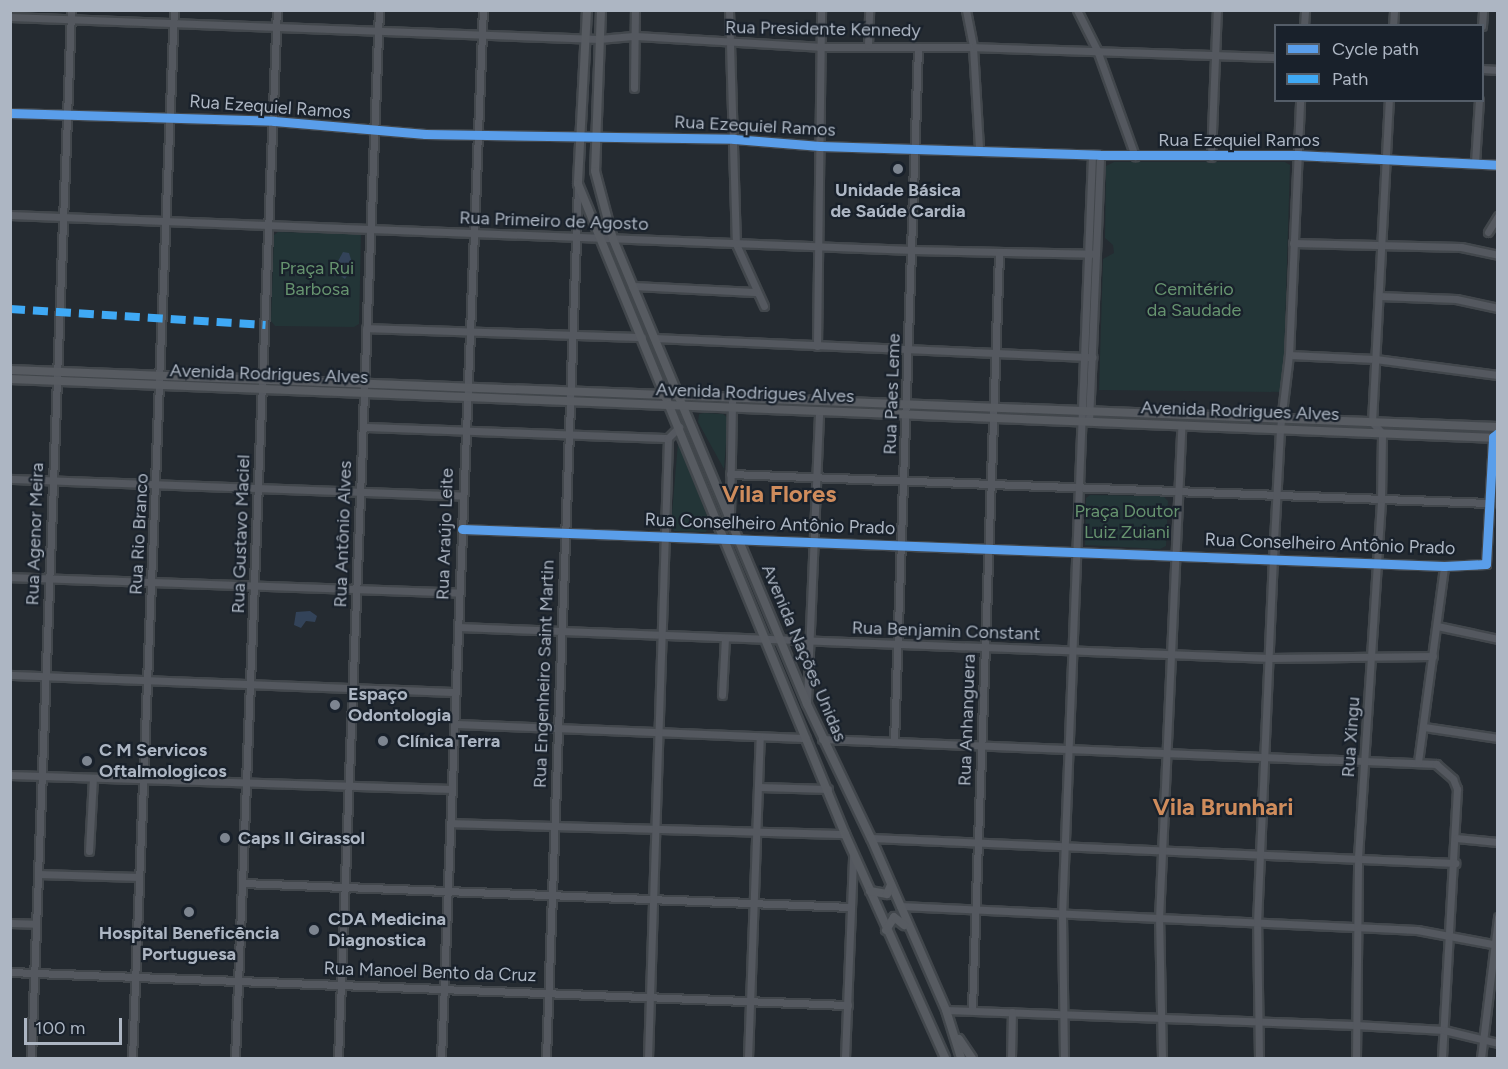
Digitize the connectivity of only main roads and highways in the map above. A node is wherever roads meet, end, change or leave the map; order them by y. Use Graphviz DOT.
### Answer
graph roads {
  1 [pos="587,10"];
  2 [pos="601,10"];
  3 [pos="10,370"];
  4 [pos="57,377"];
  5 [pos="10,379"];
  6 [pos="664,394"];
  7 [pos="680,395"];
  8 [pos="570,397"];
  9 [pos="732,403"];
  10 [pos="670,406"];
  11 [pos="683,406"];
  12 [pos="907,410"];
  13 [pos="1085,417"];
  14 [pos="1497,427"];
  15 [pos="1496,436"];
  16 [pos="891,885"];
  17 [pos="870,891"];
  18 [pos="886,930"];
  19 [pos="911,932"];
  20 [pos="952,1030"];
  21 [pos="945,1059"];
  22 [pos="961,1059"];
  23 [pos="972,1059"];
  1 -- 6 [label="main road, Avenida Nações Unidas"];
  2 -- 7 [label="main road, Avenida Nações Unidas"];
  3 -- 4 [label="main road, Avenida Rodrigues Alves"];
  4 -- 5 [label="main road, Avenida Rodrigues Alves"];
  4 -- 8 [label="main road, Avenida Rodrigues Alves"];
  6 -- 7 [label="main road, Avenida Rodrigues Alves"];
  6 -- 8 [label="main road, Avenida Rodrigues Alves"];
  6 -- 10 [label="main road, Avenida Nações Unidas"];
  7 -- 9 [label="main road, Avenida Rodrigues Alves"];
  7 -- 11 [label="main road, Avenida Nações Unidas"];
  8 -- 10 [label="main road, Avenida Rodrigues Alves"];
  9 -- 11 [label="main road, Avenida Rodrigues Alves"];
  9 -- 12 [label="main road, Avenida Rodrigues Alves"];
  9 -- 12 [label="main road, Avenida Rodrigues Alves"];
  10 -- 11 [label="main road, Avenida Rodrigues Alves"];
  10 -- 17 [label="main road, Avenida Nações Unidas"];
  11 -- 16 [label="main road, Avenida Nações Unidas"];
  12 -- 13 [label="main road, Avenida Rodrigues Alves"];
  12 -- 13 [label="main road, Avenida Rodrigues Alves"];
  13 -- 14 [label="main road, Avenida Rodrigues Alves"];
  13 -- 15 [label="main road, Avenida Rodrigues Alves"];
  16 -- 17 [label="main road"];
  16 -- 19 [label="main road, Avenida Nações Unidas"];
  17 -- 18 [label="main road, Avenida Nações Unidas"];
  18 -- 19 [label="main road"];
  18 -- 21 [label="main road, Avenida Nações Unidas"];
  19 -- 20 [label="main road, Avenida Nações Unidas"];
  20 -- 22 [label="main road, Avenida Nações Unidas"];
  20 -- 23 [label="main road"];
}
